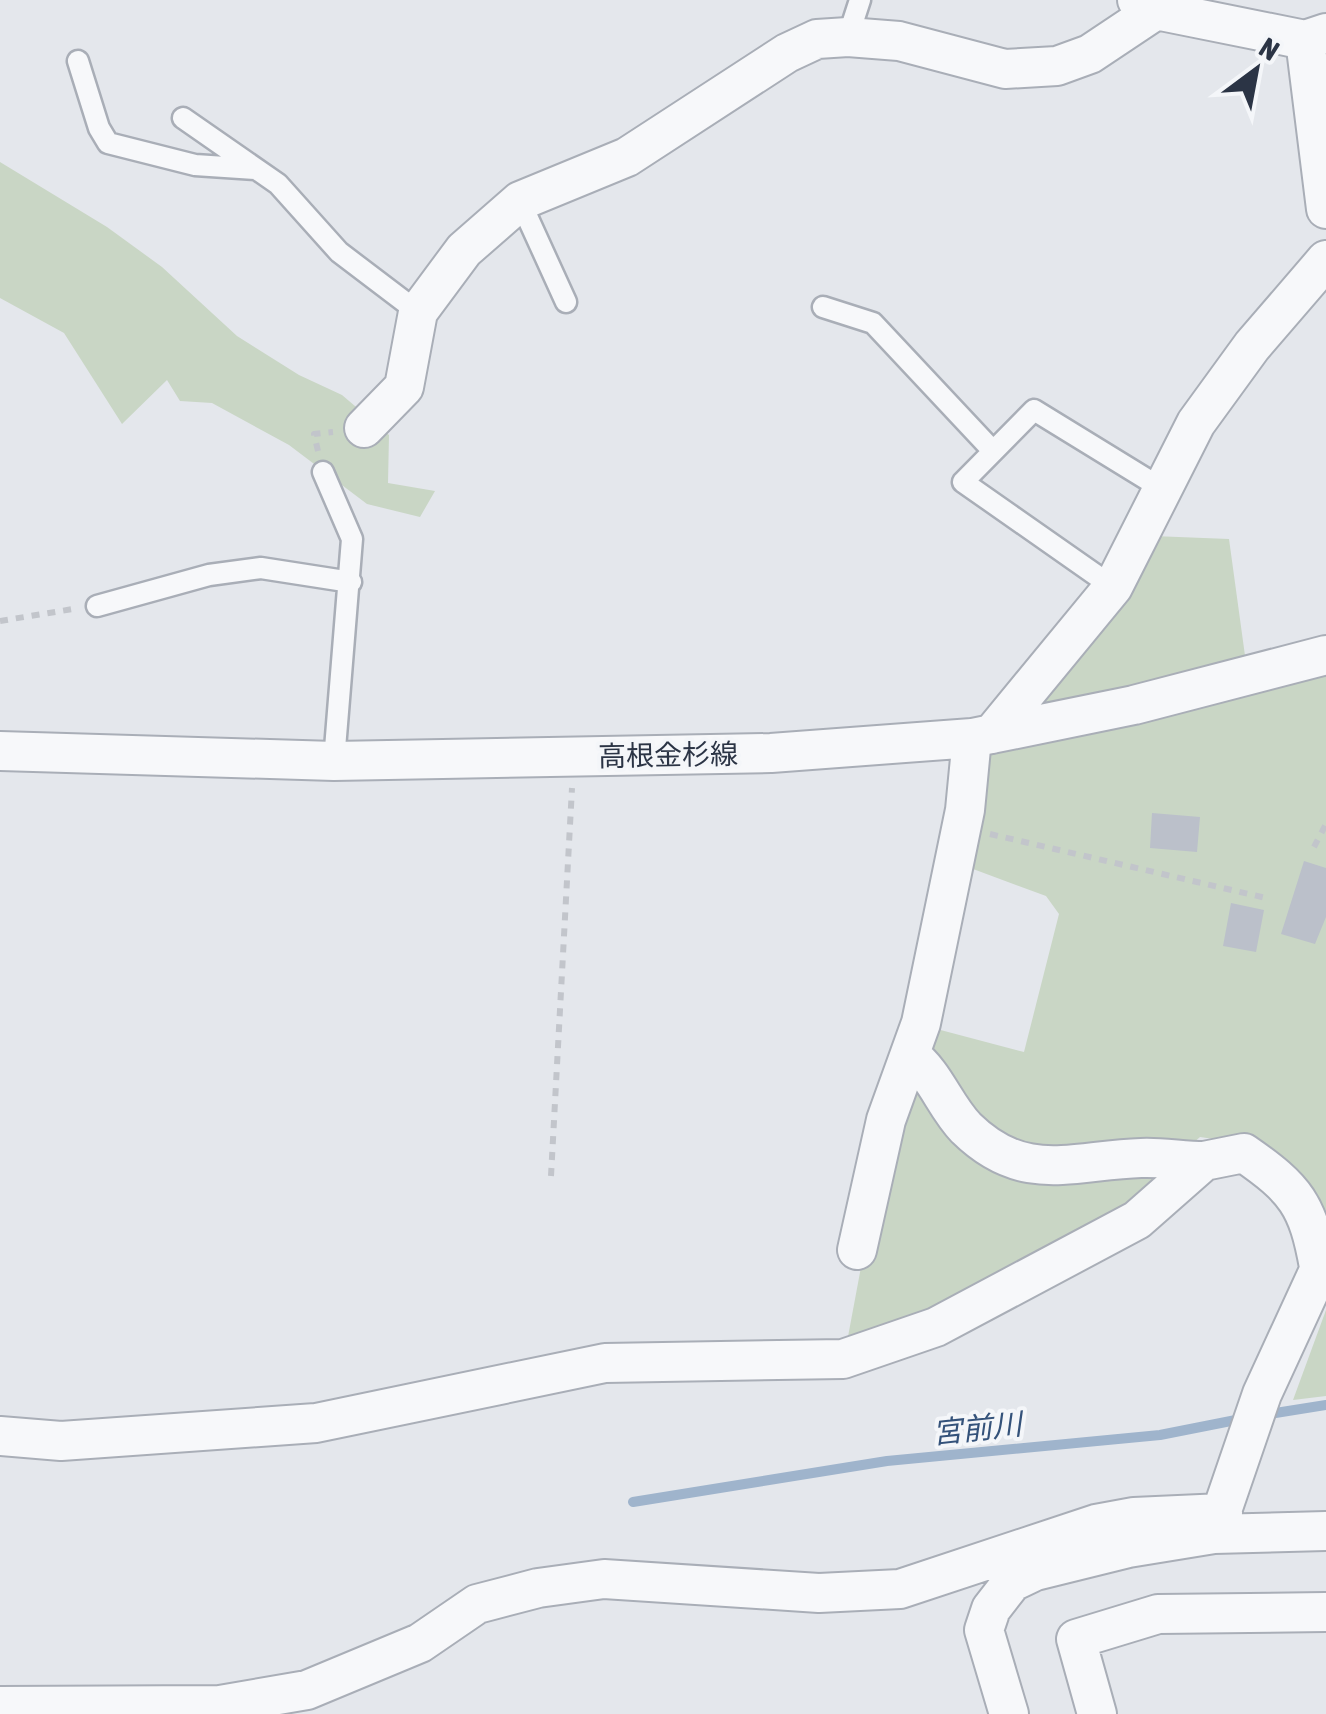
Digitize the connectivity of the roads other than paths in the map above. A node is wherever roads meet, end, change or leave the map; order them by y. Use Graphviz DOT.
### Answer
graph roads {
  1 [pos="860,0"];
  2 [pos="1146,5"];
  3 [pos="848,36"];
  4 [pos="1315,36"];
  5 [pos="78,61"];
  6 [pos="183,118"];
  7 [pos="256,170"];
  8 [pos="520,202"];
  9 [pos="1326,209"];
  10 [pos="1326,260"];
  11 [pos="566,302"];
  12 [pos="822,307"];
  13 [pos="418,312"];
  14 [pos="364,428"];
  15 [pos="993,451"];
  16 [pos="323,472"];
  17 [pos="1161,488"];
  18 [pos="351,582"];
  19 [pos="1113,588"];
  20 [pos="97,606"];
  21 [pos="1326,654"];
  22 [pos="982,736"];
  23 [pos="0,751"];
  24 [pos="334,761"];
  25 [pos="910,1054"];
  26 [pos="1204,1161"];
  27 [pos="857,1250"];
  28 [pos="1324,1264"];
  29 [pos="0,1436"];
  30 [pos="1219,1524"];
  31 [pos="1326,1530"];
  32 [pos="1326,1612"];
  33 [pos="0,1706"];
  34 [pos="92,1708"];
  35 [pos="1008,1714"];
  36 [pos="1097,1714"];
  1 -- 3 [label="lane"];
  2 -- 3 [label="street"];
  2 -- 4 [label="street"];
  3 -- 8 [label="street"];
  4 -- 9 [label="street"];
  5 -- 7 [label="lane"];
  6 -- 7 [label="lane"];
  7 -- 13 [label="lane"];
  8 -- 11 [label="lane"];
  8 -- 13 [label="street"];
  10 -- 17 [label="street"];
  12 -- 15 [label="lane"];
  13 -- 14 [label="street"];
  15 -- 17 [label="lane"];
  15 -- 19 [label="lane"];
  16 -- 18 [label="lane"];
  17 -- 19 [label="street"];
  18 -- 20 [label="lane"];
  18 -- 24 [label="lane"];
  19 -- 22 [label="street"];
  21 -- 22 [label="street, 高根金杉線"];
  22 -- 24 [label="street, 高根金杉線"];
  22 -- 25 [label="street"];
  23 -- 24 [label="street, 高根金杉線"];
  25 -- 26 [label="street"];
  25 -- 27 [label="street"];
  26 -- 28 [label="street"];
  26 -- 29 [label="street"];
  28 -- 30 [label="street"];
  30 -- 31 [label="street"];
  30 -- 34 [label="street"];
  30 -- 35 [label="street"];
  32 -- 36 [label="street"];
  33 -- 34 [label="street"];
}
